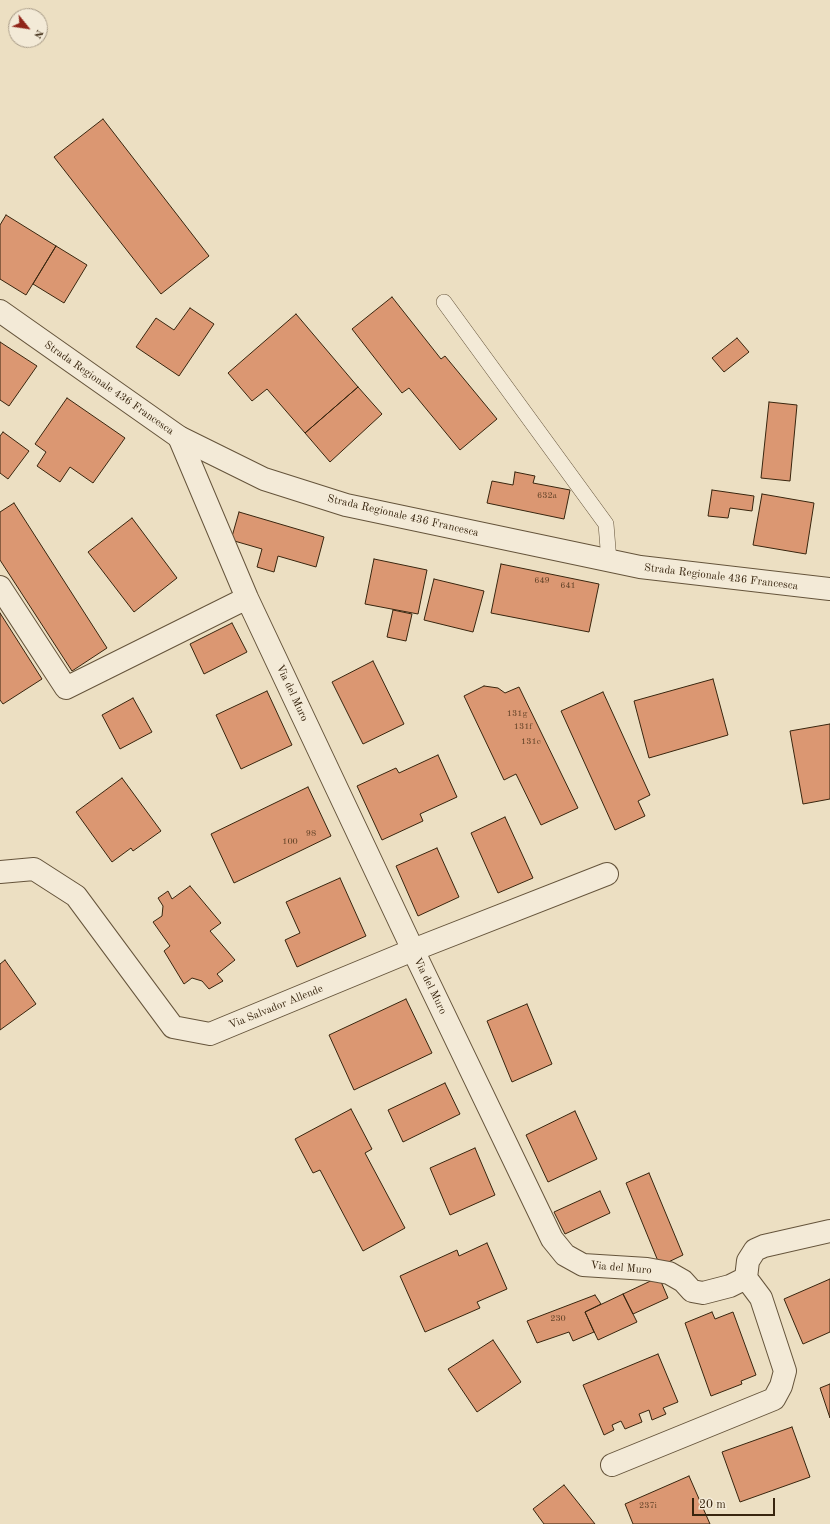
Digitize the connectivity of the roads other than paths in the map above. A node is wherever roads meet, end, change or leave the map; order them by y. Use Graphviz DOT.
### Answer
graph roads {
  1 [pos="444,302"];
  2 [pos="0,310"];
  3 [pos="179,437"];
  4 [pos="609,561"];
  5 [pos="0,587"];
  6 [pos="830,589"];
  7 [pos="247,598"];
  8 [pos="0,872"];
  9 [pos="607,874"];
  10 [pos="414,950"];
  11 [pos="830,1231"];
  12 [pos="746,1278"];
  13 [pos="612,1465"];
  1 -- 4 [label="lane"];
  2 -- 3 [label="street, Strada Regionale 436 Francesca"];
  3 -- 4 [label="street, Strada Regionale 436 Francesca"];
  3 -- 7 [label="street, Via del Muro"];
  4 -- 6 [label="street, Strada Regionale 436 Francesca"];
  5 -- 7 [label="street"];
  7 -- 10 [label="street, Via del Muro"];
  8 -- 10 [label="street, Via Salvador Allende"];
  9 -- 10 [label="street, Via Salvador Allende"];
  10 -- 12 [label="street, Via del Muro"];
  11 -- 12 [label="street"];
  12 -- 13 [label="street"];
}
